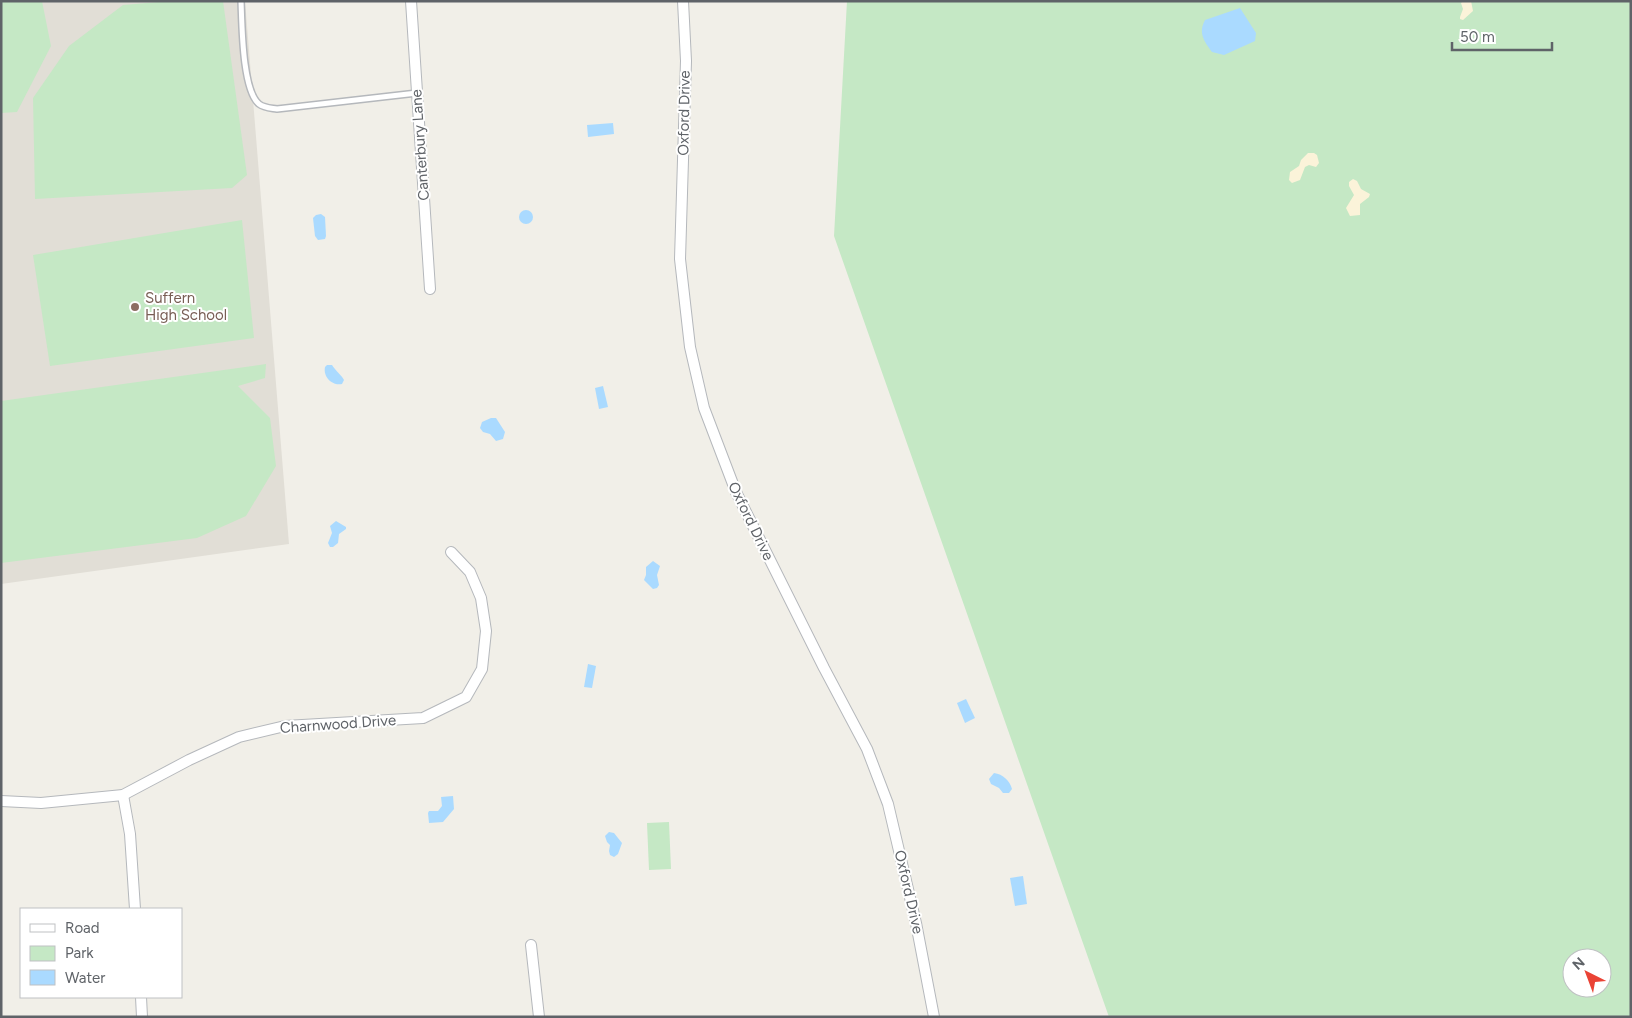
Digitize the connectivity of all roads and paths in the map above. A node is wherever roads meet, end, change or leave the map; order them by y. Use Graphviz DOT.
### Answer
graph roads {
  1 [pos="241,1"];
  2 [pos="411,1"];
  3 [pos="682,1"];
  4 [pos="417,93"];
  5 [pos="430,289"];
  6 [pos="451,552"];
  7 [pos="123,794"];
  8 [pos="1,801"];
  9 [pos="135,908"];
  10 [pos="532,945"];
  11 [pos="141,998"];
  12 [pos="142,1017"];
  13 [pos="539,1017"];
  14 [pos="934,1017"];
  1 -- 4 [label="lane"];
  2 -- 4 [label="street, Canterbury Lane"];
  3 -- 14 [label="street, Oxford Drive"];
  4 -- 5 [label="street, Canterbury Lane"];
  6 -- 7 [label="street, Charnwood Drive"];
  7 -- 8 [label="street, Charnwood Drive"];
  7 -- 9 [label="street"];
  10 -- 13 [label="street"];
  11 -- 12 [label="street"];
}
